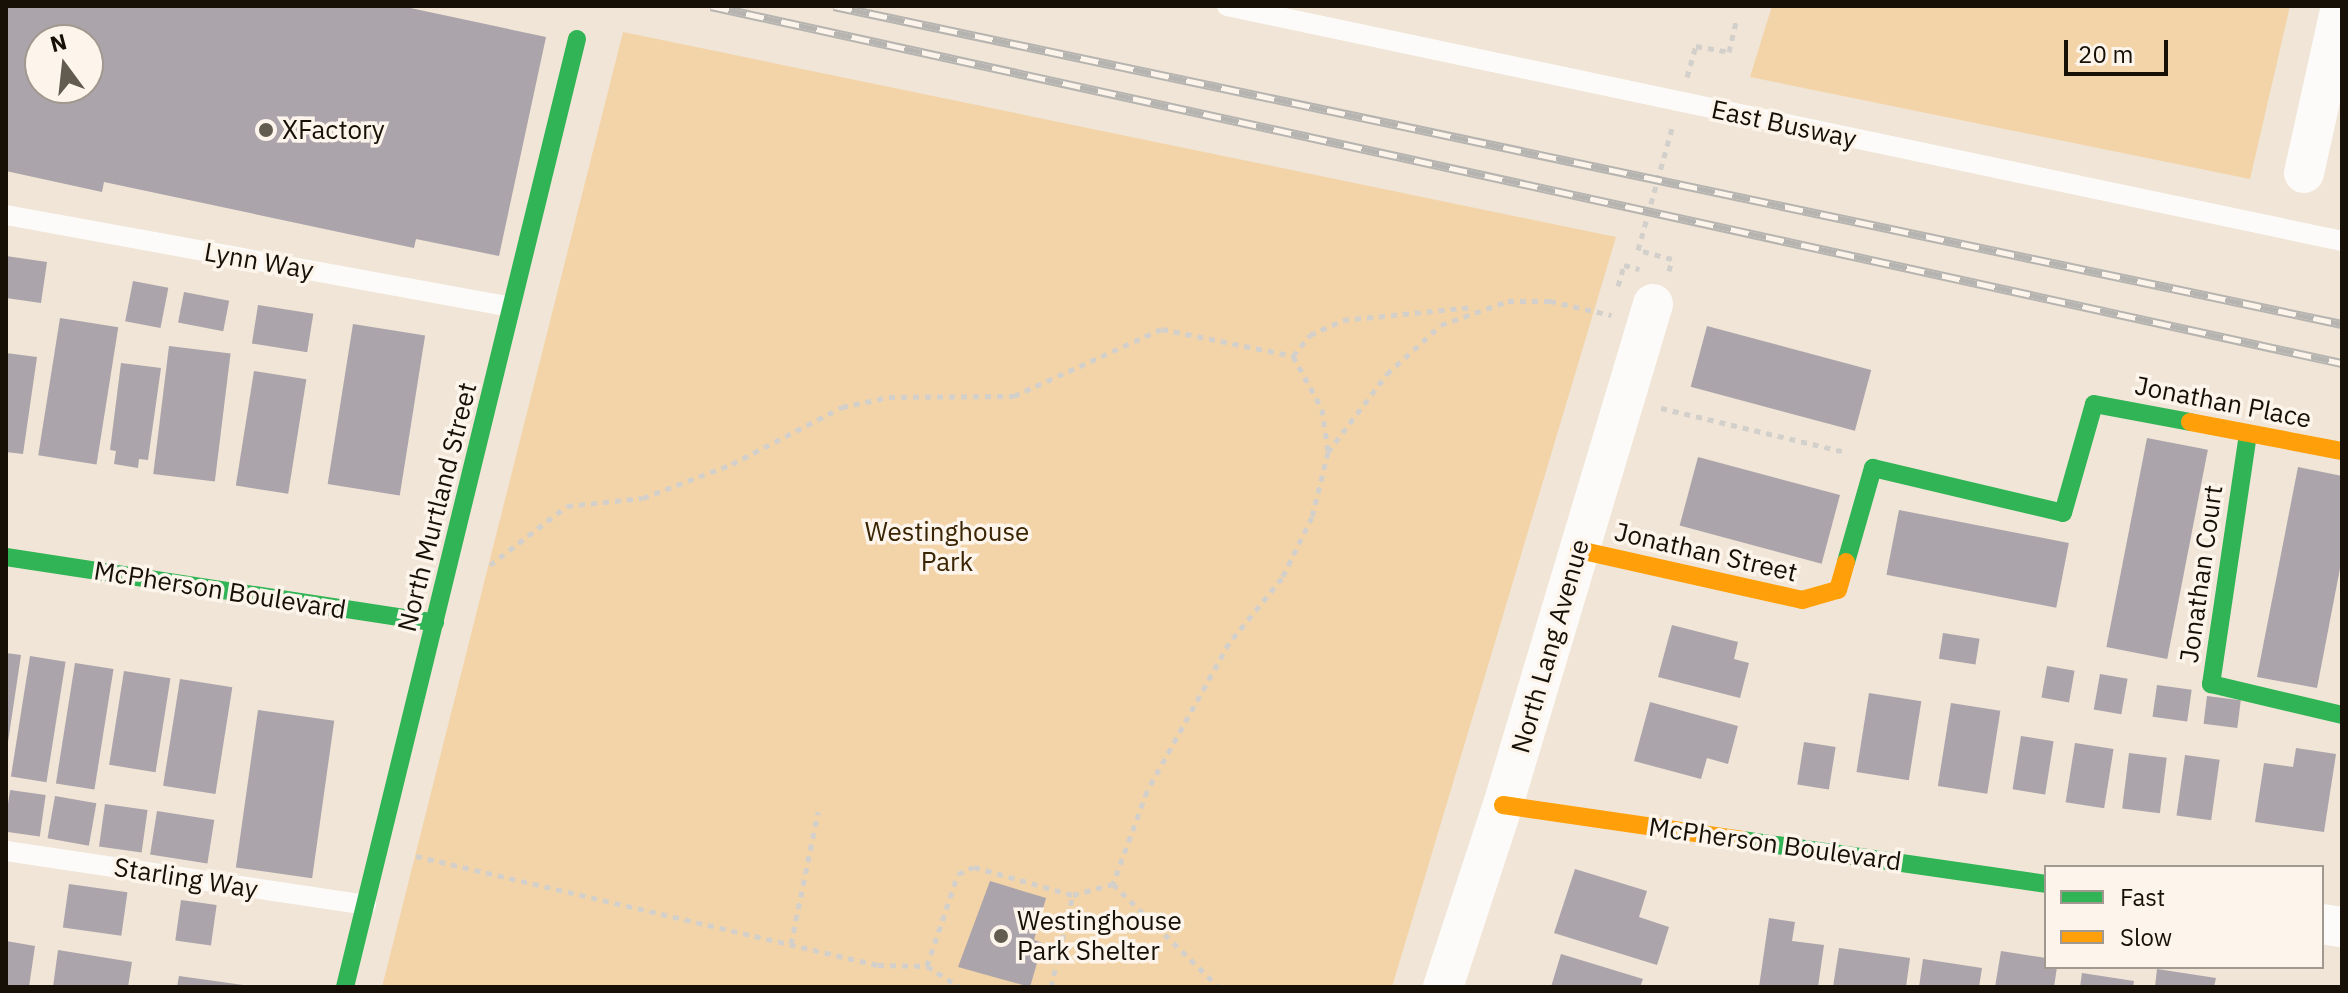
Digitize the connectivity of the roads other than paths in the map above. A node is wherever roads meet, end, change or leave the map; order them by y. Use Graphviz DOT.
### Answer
graph roads {
  1 [pos="1227,6"];
  2 [pos="2341,6"];
  3 [pos="577,39"];
  4 [pos="2304,173"];
  5 [pos="6,215"];
  6 [pos="2342,241"];
  7 [pos="1634,301"];
  8 [pos="511,307"];
  9 [pos="2248,434"];
  10 [pos="2342,451"];
  11 [pos="1873,468"];
  12 [pos="1579,550"];
  13 [pos="6,557"];
  14 [pos="435,623"];
  15 [pos="2342,715"];
  16 [pos="1503,805"];
  17 [pos="6,851"];
  18 [pos="2044,884"];
  19 [pos="366,905"];
  20 [pos="345,987"];
  21 [pos="1443,987"];
  1 -- 6 [label="lane, East Busway"];
  2 -- 4 [label="street"];
  3 -- 8 [label="street, North Murtland Street"];
  5 -- 8 [label="lane, Lynn Way"];
  7 -- 12 [label="street, North Lang Avenue"];
  8 -- 14 [label="street, North Murtland Street"];
  9 -- 10 [label="street, Jonathan Place"];
  9 -- 11 [label="street, Jonathan Place"];
  9 -- 15 [label="street, Jonathan Court"];
  11 -- 12 [label="street, Jonathan Street"];
  12 -- 16 [label="street, North Lang Avenue"];
  13 -- 14 [label="street, McPherson Boulevard"];
  14 -- 19 [label="street, North Murtland Street"];
  16 -- 18 [label="street, McPherson Boulevard"];
  16 -- 21 [label="street, North Lang Avenue"];
  17 -- 19 [label="lane, Starling Way"];
  19 -- 20 [label="street, North Murtland Street"];
}
